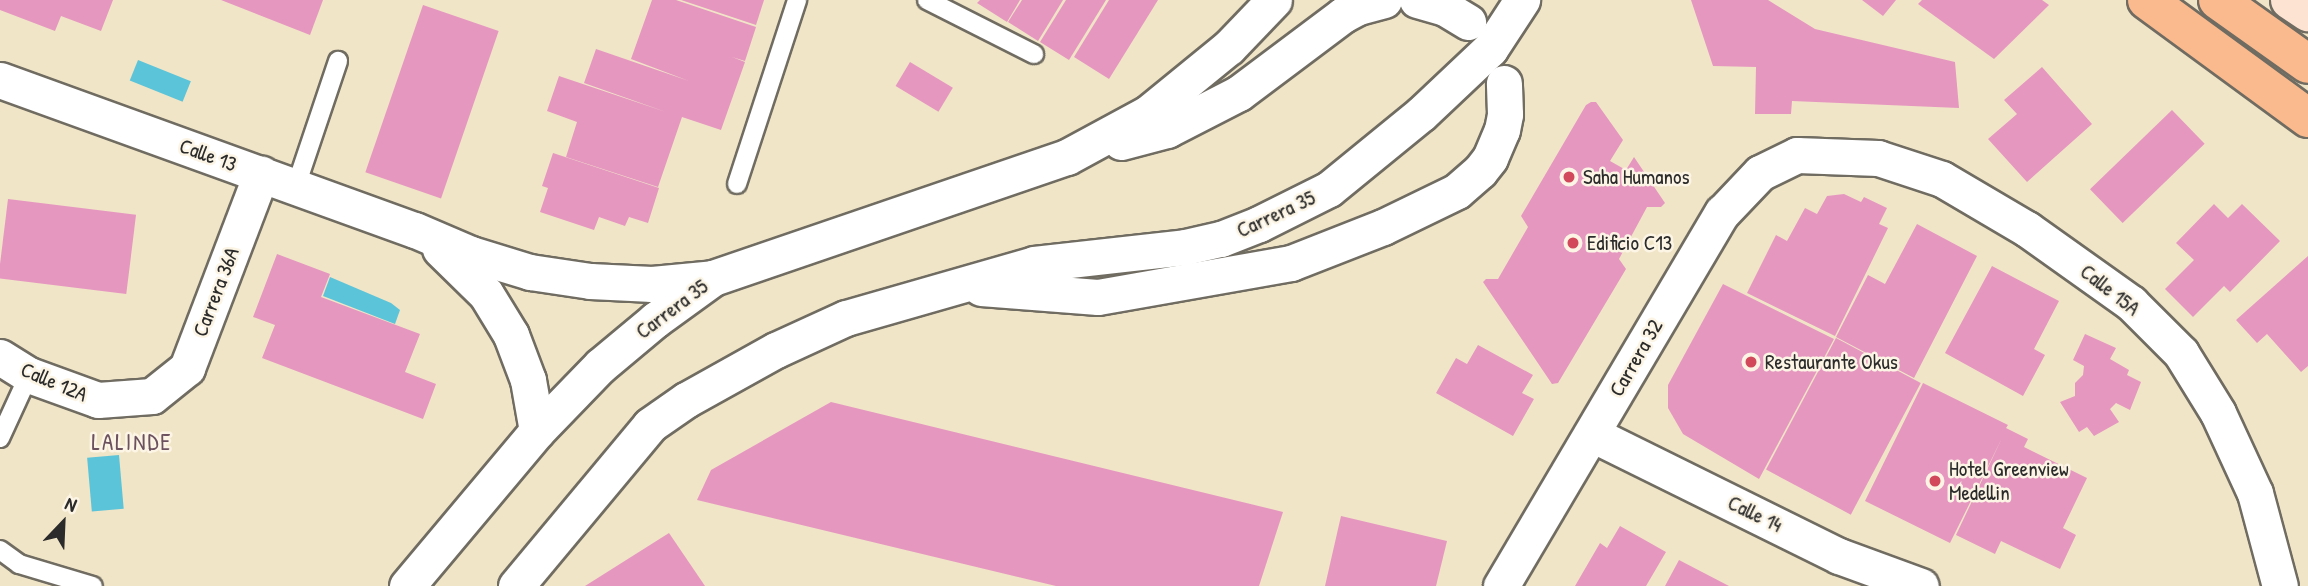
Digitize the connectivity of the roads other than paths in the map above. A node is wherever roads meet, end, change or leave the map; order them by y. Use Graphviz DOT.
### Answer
graph roads {
  1 [pos="797,0"];
  2 [pos="927,0"];
  3 [pos="1384,0"];
  4 [pos="1417,0"];
  5 [pos="1522,0"];
  6 [pos="2147,0"];
  7 [pos="2218,0"];
  8 [pos="2290,0"];
  9 [pos="1266,3"];
  10 [pos="2308,12"];
  11 [pos="1468,22"];
  12 [pos="1034,54"];
  13 [pos="338,61"];
  14 [pos="2308,64"];
  15 [pos="0,80"];
  16 [pos="1504,83"];
  17 [pos="2308,118"];
  18 [pos="1797,155"];
  19 [pos="1067,157"];
  20 [pos="261,174"];
  21 [pos="737,184"];
  22 [pos="296,186"];
  23 [pos="415,230"];
  24 [pos="712,278"];
  25 [pos="956,286"];
  26 [pos="0,357"];
  27 [pos="29,375"];
  28 [pos="152,396"];
  29 [pos="537,431"];
  30 [pos="1592,434"];
  31 [pos="0,438"];
  32 [pos="0,551"];
  33 [pos="93,586"];
  34 [pos="407,586"];
  35 [pos="516,586"];
  36 [pos="1501,586"];
  37 [pos="1921,586"];
  38 [pos="2280,586"];
  1 -- 21 [label="lane"];
  2 -- 12 [label="lane"];
  3 -- 19 [label="street, Carrera 35"];
  4 -- 11 [label="street"];
  5 -- 25 [label="street, Carrera 35"];
  6 -- 17 [label="main road"];
  7 -- 14 [label="main road"];
  8 -- 10 [label="main road"];
  9 -- 19 [label="street, Carrera 35"];
  13 -- 22 [label="lane"];
  15 -- 20 [label="street, Calle 13"];
  16 -- 25 [label="street, Carrera 35"];
  18 -- 30 [label="street, Carrera 32"];
  18 -- 38 [label="street, Calle 15A"];
  19 -- 24 [label="street, Carrera 35"];
  20 -- 22 [label="street, Calle 13"];
  20 -- 28 [label="street, Carrera 36A"];
  22 -- 23 [label="street, Calle 13"];
  23 -- 24 [label="street, Calle 13"];
  23 -- 29 [label="street, Calle 13"];
  24 -- 29 [label="street, Carrera 35"];
  25 -- 35 [label="street, Carrera 35"];
  26 -- 27 [label="street, Calle 12A"];
  27 -- 28 [label="street, Calle 12A"];
  27 -- 31 [label="lane"];
  29 -- 34 [label="street, Carrera 35"];
  30 -- 36 [label="street, Carrera 32"];
  30 -- 37 [label="street, Calle 14"];
  32 -- 33 [label="lane"];
}
